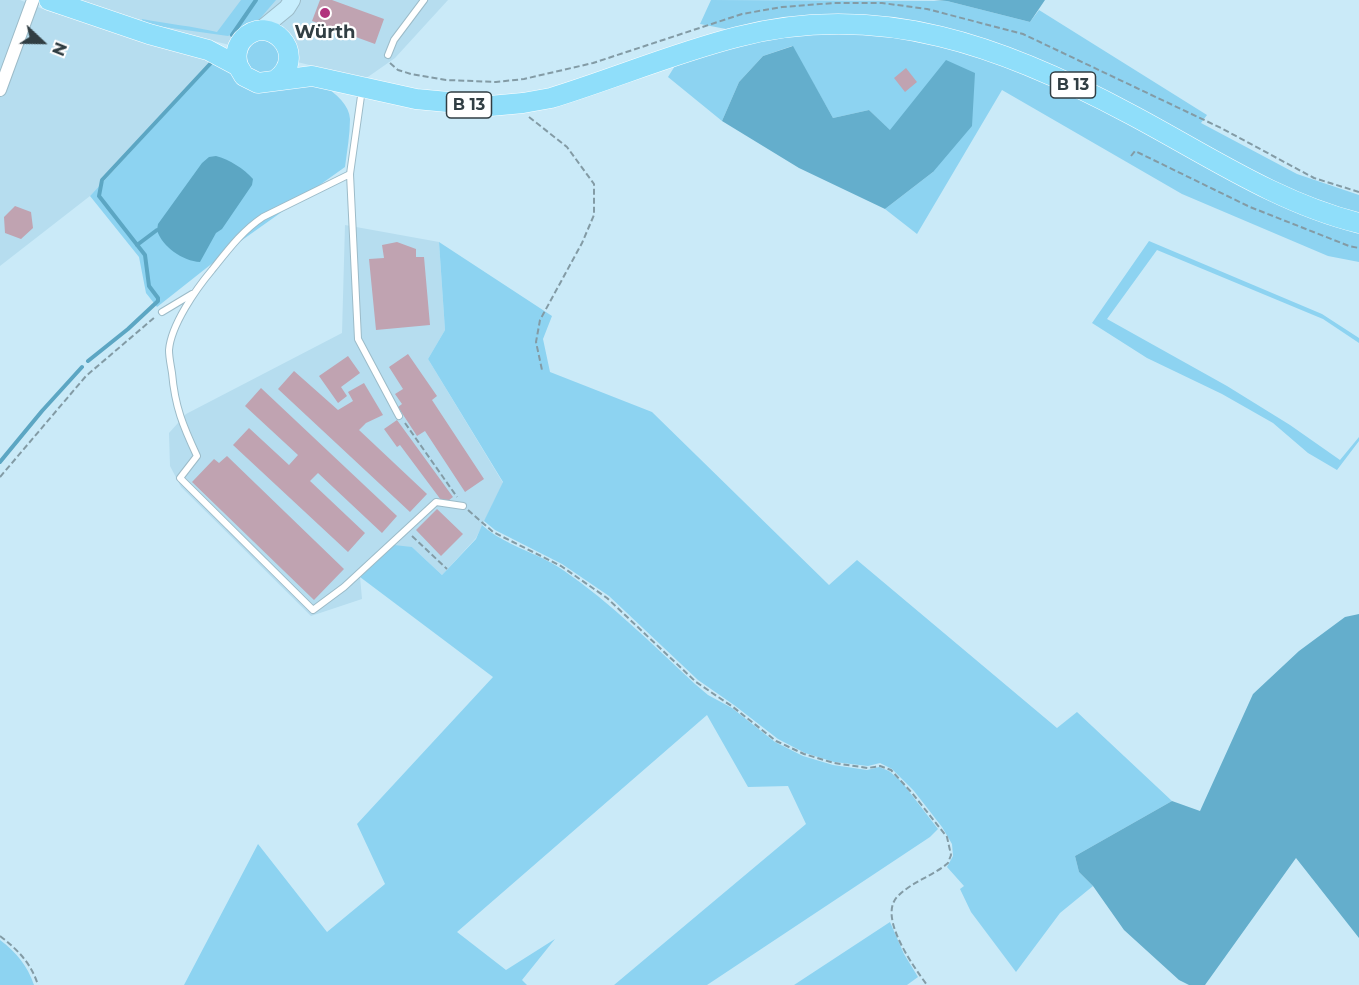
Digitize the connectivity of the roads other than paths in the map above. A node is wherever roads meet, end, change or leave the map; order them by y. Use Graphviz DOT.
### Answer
graph roads {
  1 [pos="33,0"];
  2 [pos="49,0"];
  3 [pos="424,0"];
  4 [pos="289,4"];
  5 [pos="259,31"];
  6 [pos="240,43"];
  7 [pos="286,48"];
  8 [pos="208,51"];
  9 [pos="388,55"];
  10 [pos="238,66"];
  11 [pos="312,76"];
  12 [pos="277,79"];
  13 [pos="362,88"];
  14 [pos="0,90"];
  15 [pos="350,174"];
  16 [pos="1359,223"];
  17 [pos="193,294"];
  18 [pos="162,312"];
  19 [pos="399,416"];
  20 [pos="463,506"];
  1 -- 14 [label="street"];
  2 -- 8 [label="main road, B 13"];
  3 -- 9 [label="lane"];
  4 -- 5 [label="main road"];
  4 -- 7 [label="main road"];
  5 -- 6 [label="main road"];
  5 -- 7 [label="main road, B 13"];
  6 -- 8 [label="main road"];
  6 -- 10 [label="main road"];
  7 -- 11 [label="main road, B 13"];
  7 -- 12 [label="main road"];
  8 -- 10 [label="main road, B 13"];
  10 -- 12 [label="main road, B 13"];
  11 -- 12 [label="main road, B 13"];
  11 -- 13 [label="main road, B 13"];
  13 -- 15 [label="lane"];
  13 -- 16 [label="main road, B 13"];
  15 -- 17 [label="lane"];
  15 -- 19 [label="lane"];
  17 -- 18 [label="lane"];
  17 -- 20 [label="lane"];
}
